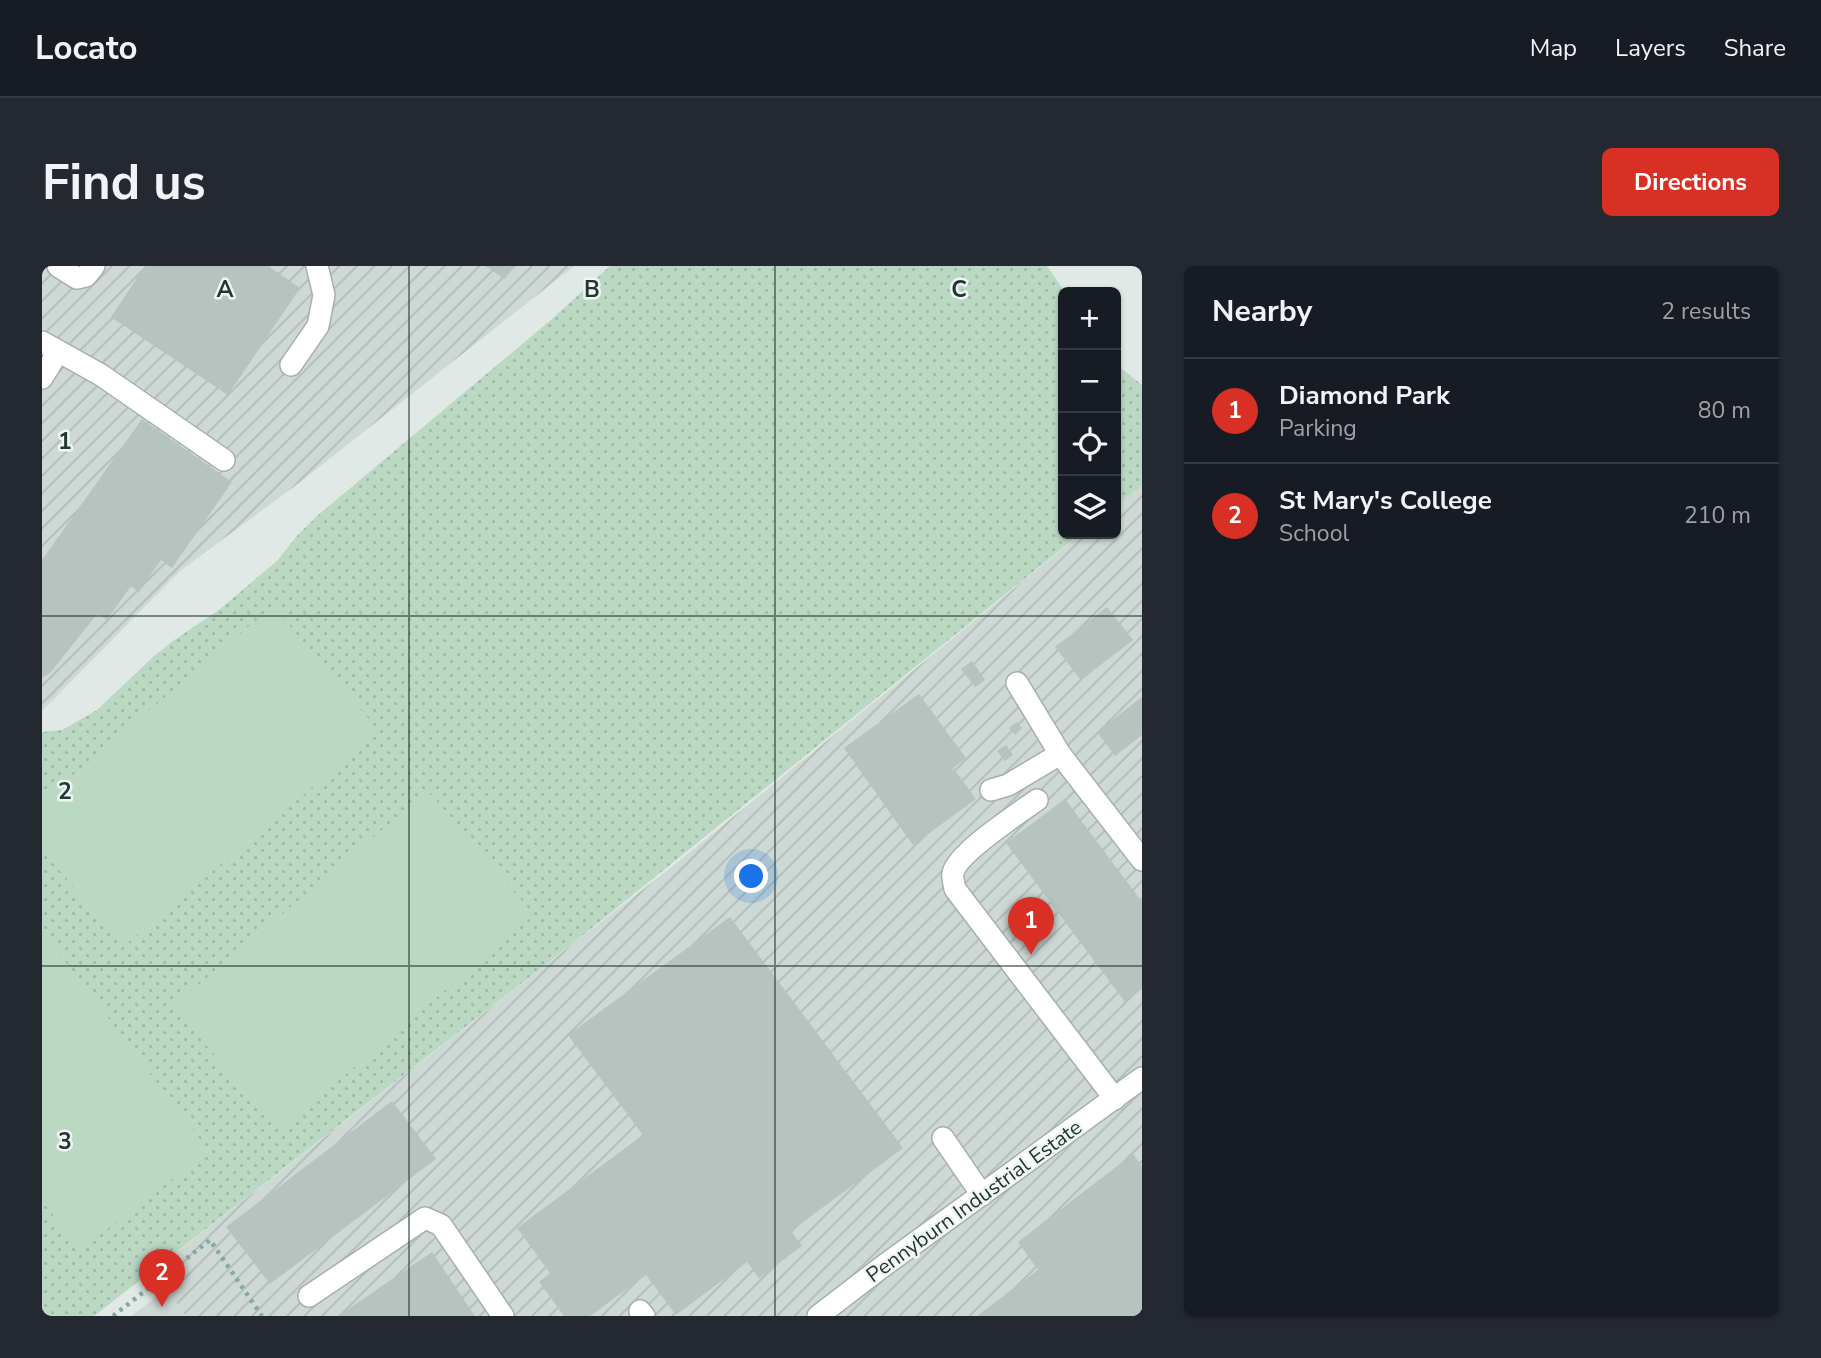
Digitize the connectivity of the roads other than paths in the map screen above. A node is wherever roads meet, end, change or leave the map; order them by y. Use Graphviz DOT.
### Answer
graph roads {
  1 [pos="58,266"];
  2 [pos="94,266"];
  3 [pos="317,266"];
  4 [pos="50,347"];
  5 [pos="291,365"];
  6 [pos="42,378"];
  7 [pos="224,460"];
  8 [pos="1017,683"];
  9 [pos="1060,754"];
  10 [pos="991,790"];
  11 [pos="1037,800"];
  12 [pos="1142,860"];
  13 [pos="1132,1092"];
  14 [pos="943,1138"];
  15 [pos="982,1195"];
  16 [pos="309,1296"];
  17 [pos="503,1316"];
  18 [pos="818,1316"];
  1 -- 2 [label="street"];
  3 -- 5 [label="street"];
  4 -- 6 [label="street"];
  4 -- 7 [label="street"];
  8 -- 9 [label="street"];
  9 -- 10 [label="street"];
  9 -- 12 [label="street"];
  11 -- 13 [label="street"];
  13 -- 15 [label="street, Pennyburn Industrial Estate"];
  14 -- 15 [label="street"];
  15 -- 18 [label="street, Pennyburn Industrial Estate"];
  16 -- 17 [label="street"];
}
